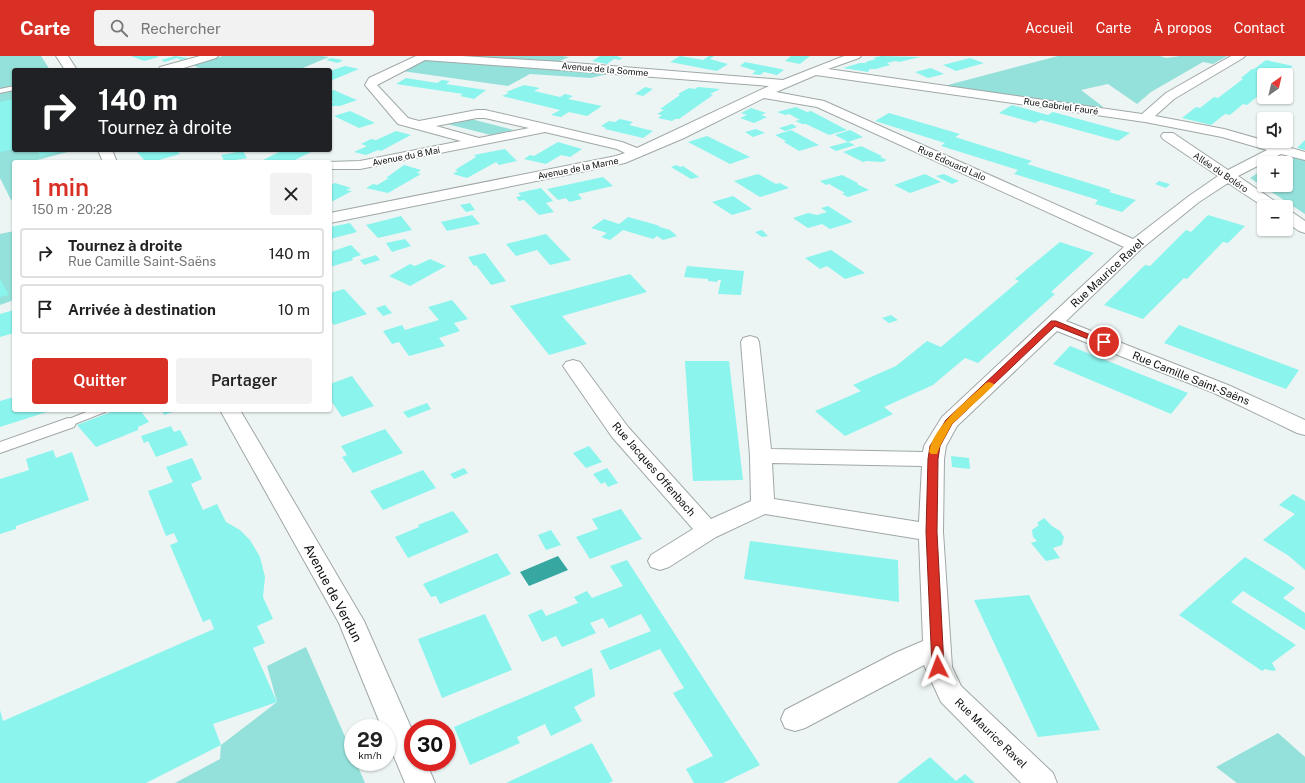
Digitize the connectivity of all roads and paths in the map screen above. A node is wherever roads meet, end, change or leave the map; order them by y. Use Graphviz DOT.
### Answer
graph roads {
  1 [pos="212,56"];
  2 [pos="424,56"];
  3 [pos="579,56"];
  4 [pos="855,56"];
  5 [pos="1239,56"];
  6 [pos="67,58"];
  7 [pos="562,66"];
  8 [pos="70,68"];
  9 [pos="171,68"];
  10 [pos="814,71"];
  11 [pos="787,84"];
  12 [pos="12,88"];
  13 [pos="0,91"];
  14 [pos="764,94"];
  15 [pos="1146,118"];
  16 [pos="419,125"];
  17 [pos="544,128"];
  18 [pos="1168,136"];
  19 [pos="479,142"];
  20 [pos="1257,142"];
  21 [pos="1281,148"];
  22 [pos="637,153"];
  23 [pos="1305,156"];
  24 [pos="333,165"];
  25 [pos="1228,176"];
  26 [pos="1264,200"];
  27 [pos="332,218"];
  28 [pos="1293,220"];
  29 [pos="1305,228"];
  30 [pos="1136,246"];
  31 [pos="1054,323"];
  32 [pos="750,342"];
  33 [pos="573,366"];
  34 [pos="96,412"];
  35 [pos="231,412"];
  36 [pos="68,423"];
  37 [pos="1305,428"];
  38 [pos="0,448"];
  39 [pos="761,456"];
  40 [pos="933,459"];
  41 [pos="763,505"];
  42 [pos="708,531"];
  43 [pos="931,532"];
  44 [pos="660,561"];
  45 [pos="937,647"];
  46 [pos="795,719"];
  47 [pos="420,783"];
  48 [pos="1042,783"];
  1 -- 9 [label="street"];
  2 -- 7 [label="street, Avenue de la Somme"];
  2 -- 16 [label="street"];
  3 -- 7 [label="street"];
  4 -- 10 [label="street, Avenue de la Marne"];
  5 -- 15 [label="street"];
  6 -- 8 [label="street"];
  7 -- 11 [label="street, Avenue de la Somme"];
  10 -- 11 [label="street, Avenue de la Marne"];
  10 -- 15 [label="street, Rue Gabriel Fauré"];
  11 -- 14 [label="street, Avenue de la Marne"];
  12 -- 13 [label="lane"];
  14 -- 22 [label="street, Avenue de la Marne"];
  14 -- 30 [label="street, Rue Édouard Lalo"];
  15 -- 20 [label="street, Rue Gabriel Fauré"];
  16 -- 17 [label="street"];
  16 -- 19 [label="street"];
  17 -- 19 [label="street, Avenue du 8 Mai"];
  17 -- 22 [label="street"];
  18 -- 25 [label="street, Allée du Boléro"];
  19 -- 24 [label="street, Avenue du 8 Mai"];
  21 -- 23 [label="street, Rue Gabriel Fauré"];
  21 -- 25 [label="street, Rue Maurice Ravel"];
  22 -- 27 [label="street, Avenue de la Marne"];
  25 -- 26 [label="street, Allée du Boléro"];
  25 -- 30 [label="street, Rue Maurice Ravel"];
  28 -- 29 [label="street"];
  30 -- 31 [label="street, Rue Maurice Ravel"];
  31 -- 37 [label="street, Rue Camille Saint-Saëns"];
  31 -- 40 [label="street, Rue Maurice Ravel"];
  32 -- 39 [label="street"];
  33 -- 42 [label="street, Rue Jacques Offenbach"];
  34 -- 36 [label="lane"];
  35 -- 47 [label="street, Avenue de Verdun"];
  36 -- 38 [label="street"];
  39 -- 40 [label="street"];
  39 -- 41 [label="street"];
  40 -- 43 [label="street, Rue Maurice Ravel"];
  41 -- 42 [label="street"];
  41 -- 43 [label="street"];
  42 -- 44 [label="street"];
  43 -- 45 [label="street, Rue Maurice Ravel"];
  45 -- 46 [label="street"];
  45 -- 48 [label="street, Rue Maurice Ravel"];
}
